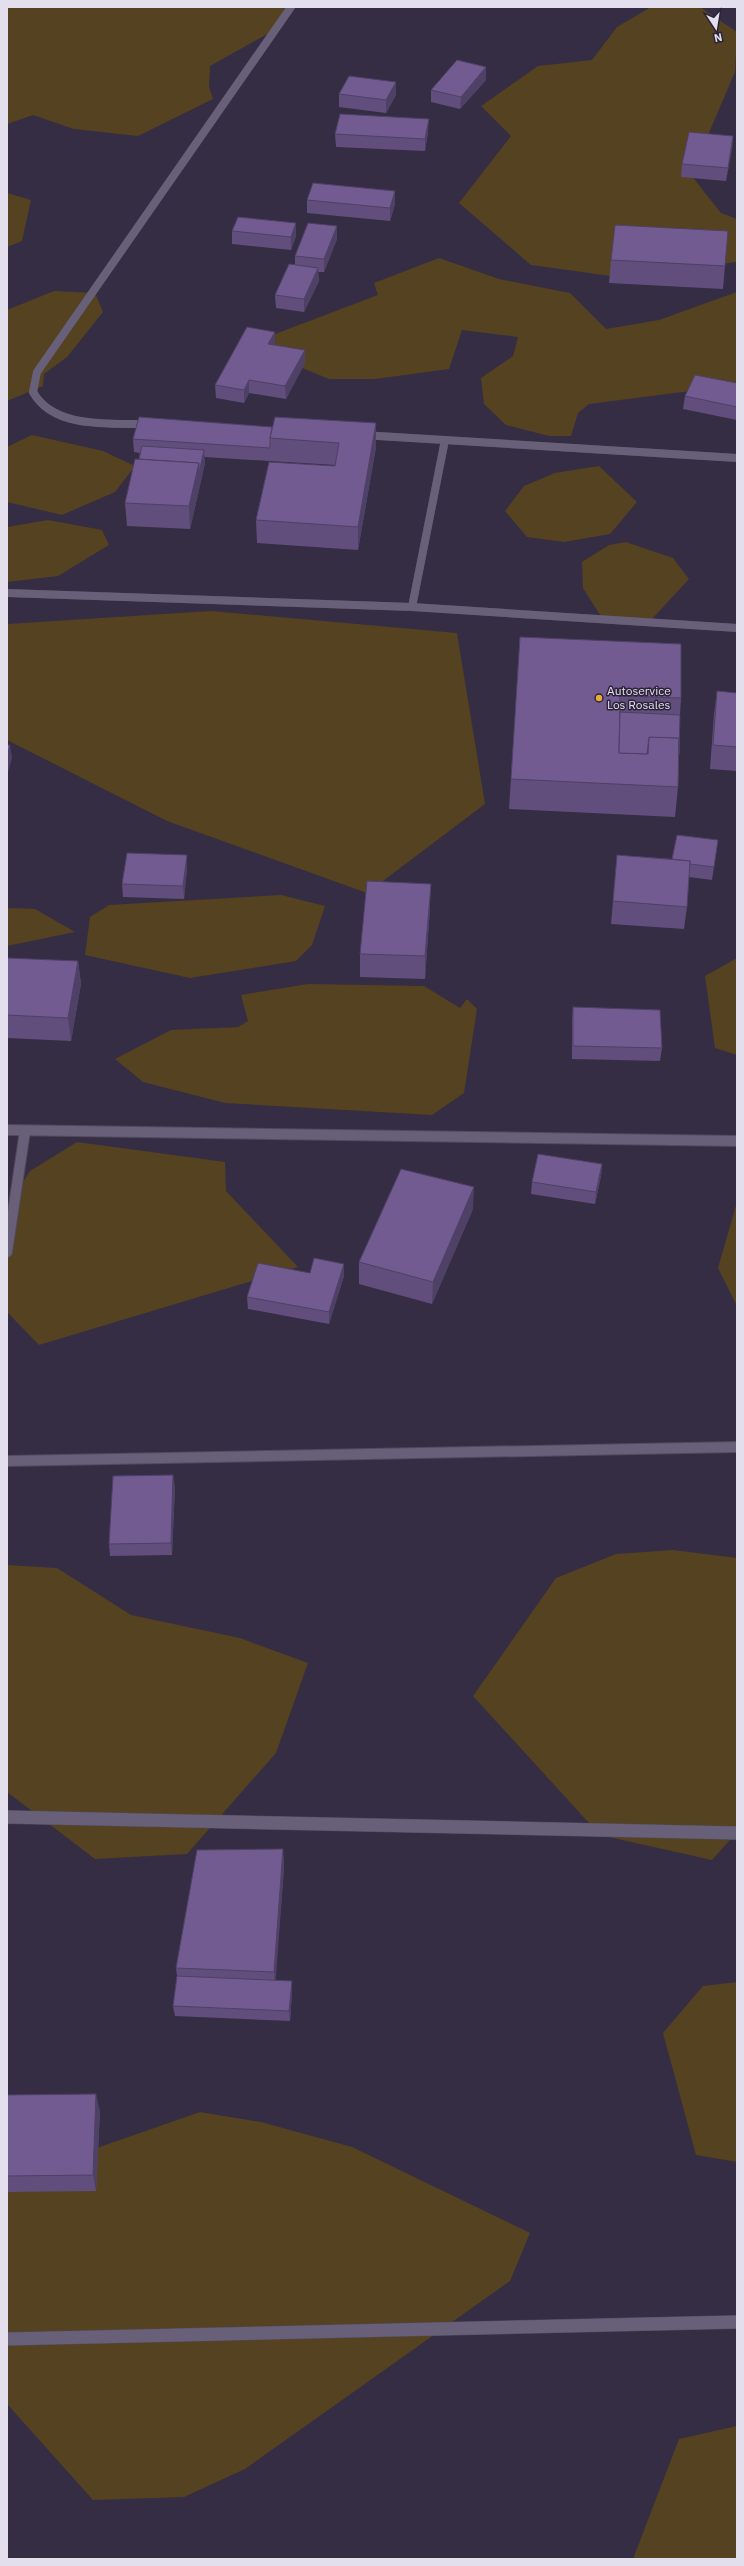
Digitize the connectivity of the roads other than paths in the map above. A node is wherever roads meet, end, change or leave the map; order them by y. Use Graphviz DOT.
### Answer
graph roads {
  1 [pos="292,7"];
  2 [pos="164,424"];
  3 [pos="354,434"];
  4 [pos="445,440"];
  5 [pos="737,458"];
  6 [pos="7,593"];
  7 [pos="412,606"];
  8 [pos="737,628"];
  9 [pos="7,1130"];
  10 [pos="25,1131"];
  11 [pos="737,1141"];
  12 [pos="7,1252"];
  13 [pos="737,1447"];
  14 [pos="7,1461"];
  15 [pos="7,1817"];
  16 [pos="737,1833"];
  17 [pos="737,2322"];
  18 [pos="7,2339"];
  1 -- 2 [label="street"];
  3 -- 4 [label="street"];
  4 -- 5 [label="street"];
  4 -- 7 [label="street"];
  6 -- 7 [label="street"];
  7 -- 8 [label="street"];
  9 -- 10 [label="street"];
  10 -- 11 [label="street"];
  10 -- 12 [label="street"];
  13 -- 14 [label="street"];
  15 -- 16 [label="street"];
  17 -- 18 [label="street"];
}
